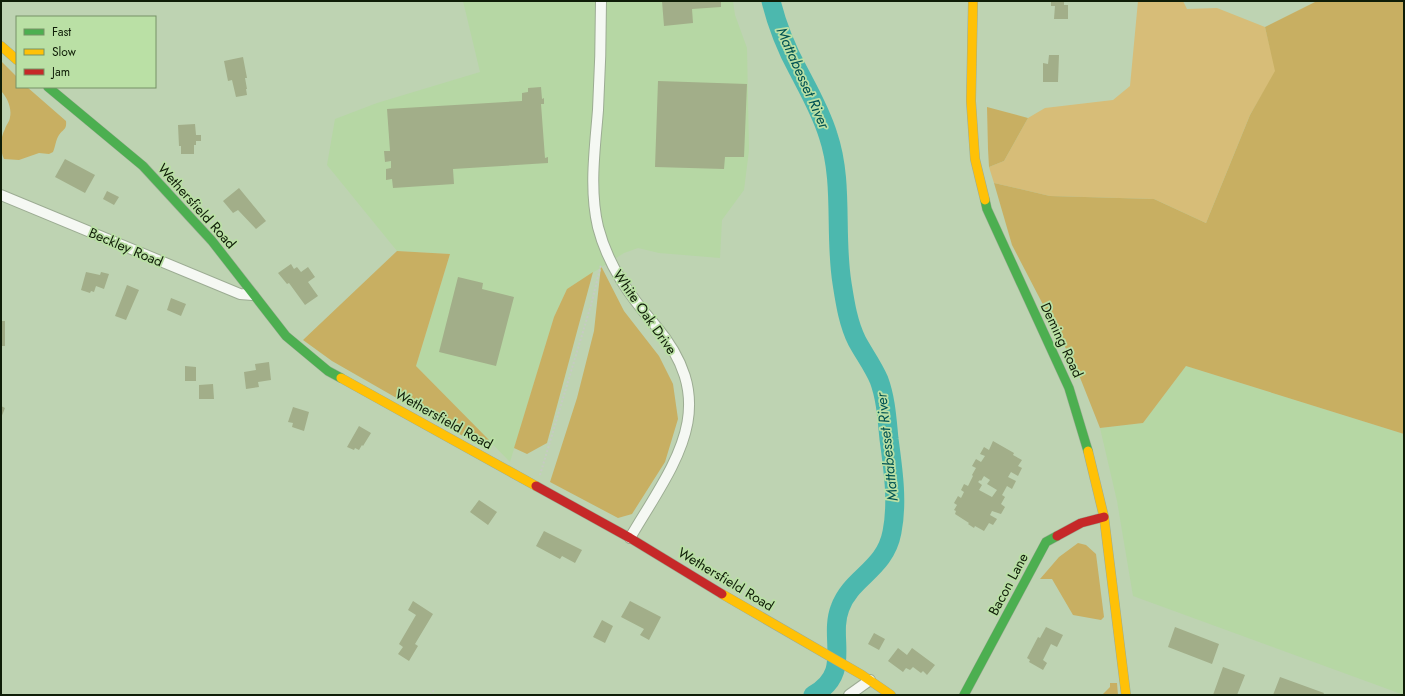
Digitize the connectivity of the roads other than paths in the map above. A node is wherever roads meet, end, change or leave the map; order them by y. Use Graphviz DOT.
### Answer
graph roads {
  1 [pos="601,1"];
  2 [pos="973,1"];
  3 [pos="1,46"];
  4 [pos="16,59"];
  5 [pos="49,88"];
  6 [pos="1,195"];
  7 [pos="253,295"];
  8 [pos="1104,517"];
  9 [pos="630,538"];
  10 [pos="870,680"];
  11 [pos="849,695"];
  12 [pos="892,695"];
  13 [pos="964,695"];
  14 [pos="1126,695"];
  1 -- 9 [label="street, White Oak Drive"];
  2 -- 8 [label="street, Deming Road"];
  3 -- 4 [label="street"];
  5 -- 7 [label="street, Wethersfield Road"];
  6 -- 7 [label="street, Beckley Road"];
  7 -- 9 [label="street, Wethersfield Road"];
  8 -- 13 [label="street, Bacon Lane"];
  8 -- 14 [label="street, Deming Road"];
  9 -- 10 [label="street, Wethersfield Road"];
  10 -- 11 [label="street"];
  10 -- 12 [label="street, Wethersfield Road"];
}
